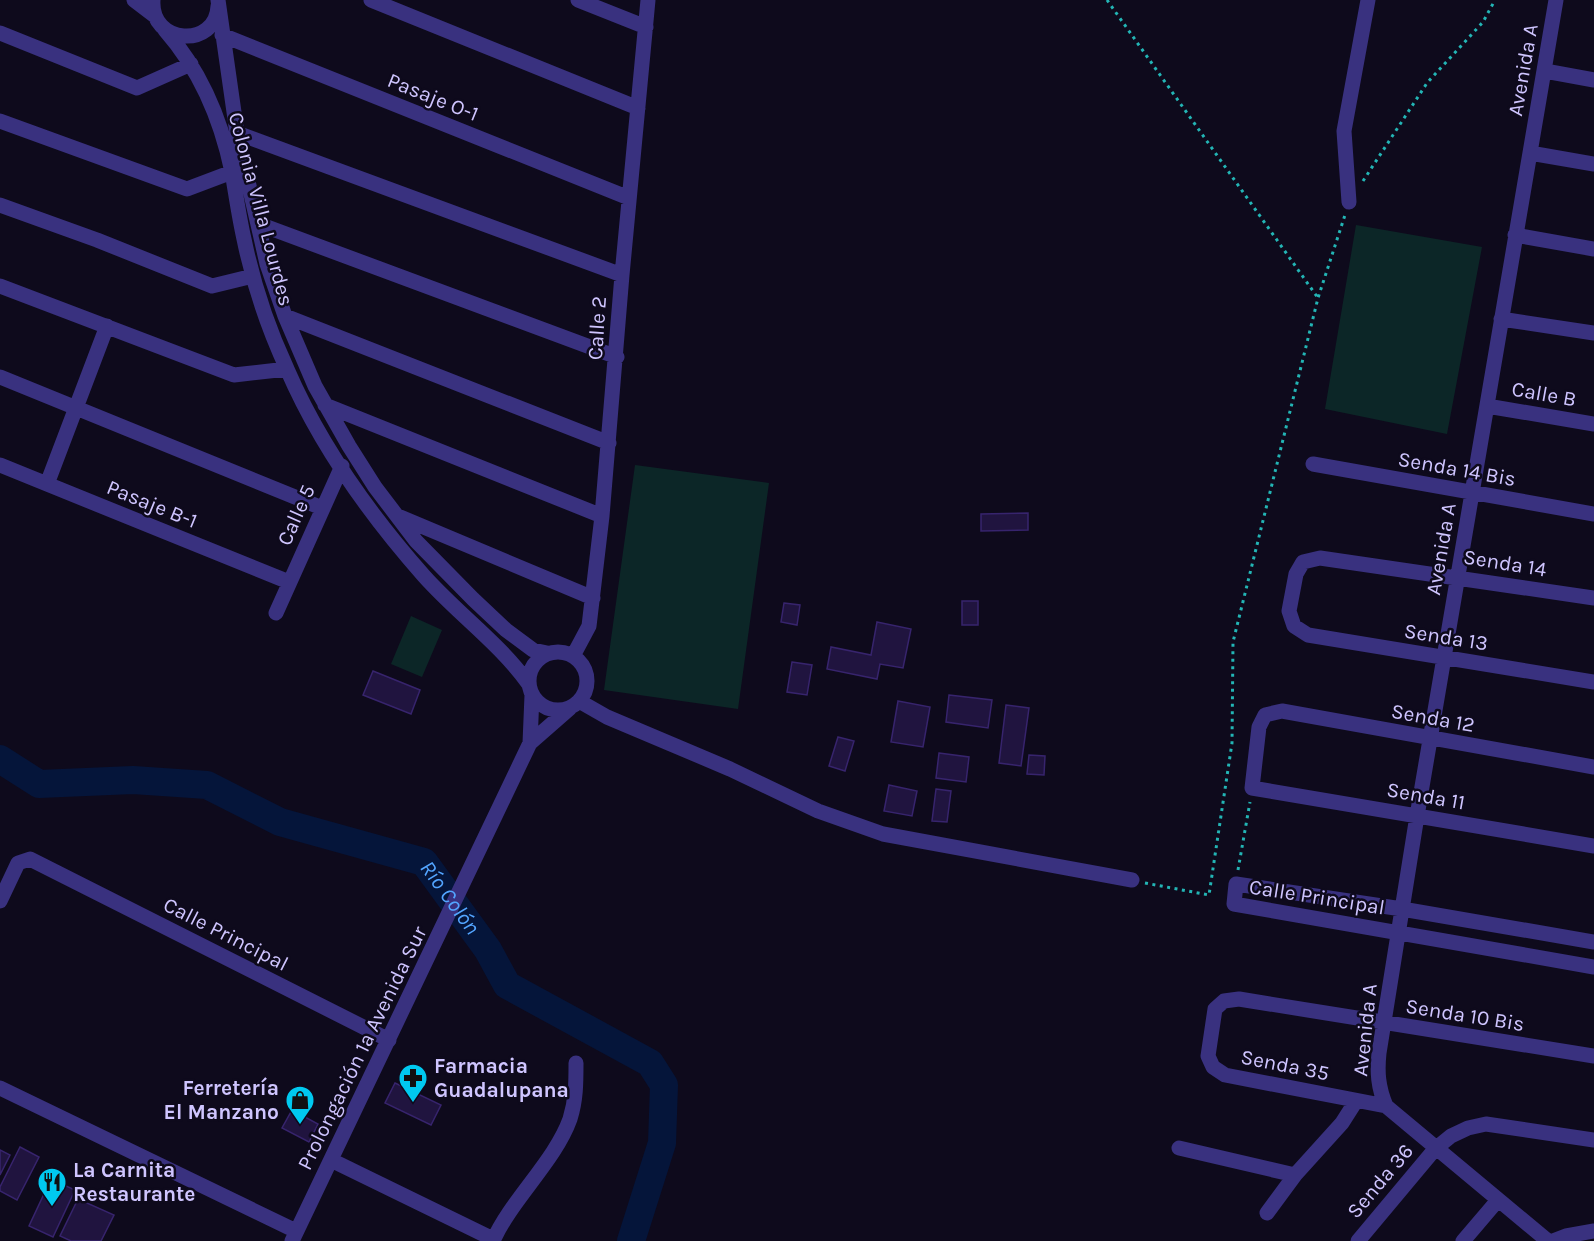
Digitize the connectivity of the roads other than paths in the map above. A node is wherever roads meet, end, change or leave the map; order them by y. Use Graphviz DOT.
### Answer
graph roads {
  1 [pos="134,0"];
  2 [pos="218,0"];
  3 [pos="371,0"];
  4 [pos="578,0"];
  5 [pos="648,0"];
  6 [pos="1368,0"];
  7 [pos="1556,0"];
  8 [pos="154,8"];
  9 [pos="646,27"];
  10 [pos="165,30"];
  11 [pos="0,33"];
  12 [pos="222,34"];
  13 [pos="191,64"];
  14 [pos="1545,71"];
  15 [pos="1594,80"];
  16 [pos="638,108"];
  17 [pos="0,121"];
  18 [pos="237,133"];
  19 [pos="1530,153"];
  20 [pos="1594,164"];
  21 [pos="232,172"];
  22 [pos="629,198"];
  23 [pos="1349,202"];
  24 [pos="0,205"];
  25 [pos="259,224"];
  26 [pos="1515,235"];
  27 [pos="1594,249"];
  28 [pos="622,275"];
  29 [pos="252,276"];
  30 [pos="0,286"];
  31 [pos="285,316"];
  32 [pos="1501,319"];
  33 [pos="108,326"];
  34 [pos="1594,333"];
  35 [pos="617,357"];
  36 [pos="287,369"];
  37 [pos="0,377"];
  38 [pos="325,405"];
  39 [pos="1487,406"];
  40 [pos="76,407"];
  41 [pos="1594,424"];
  42 [pos="609,443"];
  43 [pos="1313,464"];
  44 [pos="0,465"];
  45 [pos="342,466"];
  46 [pos="47,484"];
  47 [pos="1472,493"];
  48 [pos="322,508"];
  49 [pos="1594,514"];
  50 [pos="397,516"];
  51 [pos="602,516"];
  52 [pos="1458,577"];
  53 [pos="289,582"];
  54 [pos="593,597"];
  55 [pos="1594,598"];
  56 [pos="276,614"];
  57 [pos="1294,626"];
  58 [pos="547,653"];
  59 [pos="573,656"];
  60 [pos="1443,658"];
  61 [pos="1594,682"];
  62 [pos="530,689"];
  63 [pos="575,704"];
  64 [pos="1431,739"];
  65 [pos="530,743"];
  66 [pos="1594,767"];
  67 [pos="1252,789"];
  68 [pos="1417,816"];
  69 [pos="1594,846"];
  70 [pos="1132,880"];
  71 [pos="0,901"];
  72 [pos="1402,909"];
  73 [pos="1399,932"];
  74 [pos="1594,942"];
  75 [pos="1594,967"];
  76 [pos="1384,1024"];
  77 [pos="389,1040"];
  78 [pos="1594,1056"];
  79 [pos="576,1064"];
  80 [pos="1214,1067"];
  81 [pos="0,1088"];
  82 [pos="1356,1101"];
  83 [pos="1386,1106"];
  84 [pos="1594,1140"];
  85 [pos="1179,1148"];
  86 [pos="1435,1149"];
  87 [pos="331,1160"];
  88 [pos="1295,1175"];
  89 [pos="1498,1200"];
  90 [pos="1267,1213"];
  91 [pos="1594,1231"];
  92 [pos="294,1236"];
  93 [pos="493,1240"];
  94 [pos="1358,1241"];
  95 [pos="1463,1241"];
  96 [pos="1548,1241"];
  97 [pos="1553,1241"];
  1 -- 8 [label="street, Colonia Villa Lourdes"];
  2 -- 10 [label="street"];
  2 -- 12 [label="street, Colonia Villa Lourdes"];
  3 -- 16 [label="street"];
  4 -- 9 [label="street"];
  5 -- 9 [label="street, Calle 2"];
  6 -- 23 [label="street"];
  7 -- 14 [label="street, Avenida A"];
  8 -- 10 [label="street, Colonia Villa Lourdes"];
  9 -- 16 [label="street, Calle 2"];
  10 -- 13 [label="street, Colonia Villa Lourdes"];
  11 -- 13 [label="street"];
  12 -- 18 [label="street, Colonia Villa Lourdes"];
  12 -- 22 [label="street, Pasaje O-1"];
  13 -- 21 [label="street, Colonia Villa Lourdes"];
  14 -- 15 [label="street"];
  14 -- 19 [label="street, Avenida A"];
  16 -- 22 [label="street, Calle 2"];
  17 -- 21 [label="street"];
  18 -- 25 [label="street, Colonia Villa Lourdes"];
  18 -- 28 [label="street"];
  19 -- 20 [label="street"];
  19 -- 26 [label="street, Avenida A"];
  21 -- 29 [label="street, Colonia Villa Lourdes"];
  22 -- 28 [label="street, Calle 2"];
  24 -- 29 [label="street"];
  25 -- 31 [label="street, Colonia Villa Lourdes"];
  25 -- 35 [label="street"];
  26 -- 27 [label="street"];
  26 -- 32 [label="street, Avenida A"];
  28 -- 35 [label="street, Calle 2"];
  29 -- 36 [label="street, Colonia Villa Lourdes"];
  30 -- 33 [label="street"];
  31 -- 38 [label="street, Colonia Villa Lourdes"];
  31 -- 42 [label="street"];
  32 -- 34 [label="street"];
  32 -- 39 [label="street, Avenida A"];
  33 -- 36 [label="street"];
  33 -- 40 [label="street"];
  35 -- 42 [label="street, Calle 2"];
  36 -- 45 [label="street, Colonia Villa Lourdes"];
  37 -- 40 [label="street"];
  38 -- 50 [label="street, Colonia Villa Lourdes"];
  38 -- 51 [label="street"];
  39 -- 41 [label="street, Calle B"];
  39 -- 47 [label="street, Avenida A"];
  40 -- 46 [label="street"];
  40 -- 48 [label="street"];
  42 -- 51 [label="street, Calle 2"];
  43 -- 47 [label="street, Senda 14 Bis"];
  44 -- 46 [label="street, Pasaje B-1"];
  45 -- 48 [label="street, Calle 5"];
  45 -- 62 [label="street, Colonia Villa Lourdes"];
  46 -- 53 [label="street, Pasaje B-1"];
  47 -- 49 [label="street, Senda 14 Bis"];
  47 -- 52 [label="street, Avenida A"];
  48 -- 53 [label="street, Calle 5"];
  50 -- 54 [label="street"];
  50 -- 58 [label="street, Colonia Villa Lourdes"];
  51 -- 54 [label="street, Calle 2"];
  52 -- 55 [label="street, Senda 14"];
  52 -- 57 [label="street, Senda 14"];
  52 -- 60 [label="street, Avenida A"];
  53 -- 56 [label="street, Calle 5"];
  54 -- 59 [label="street, Calle 2"];
  57 -- 60 [label="street, Senda 13"];
  58 -- 59 [label="street"];
  58 -- 62 [label="street"];
  59 -- 63 [label="street"];
  60 -- 61 [label="street, Senda 13"];
  60 -- 64 [label="street, Avenida A"];
  62 -- 63 [label="street"];
  62 -- 65 [label="street, Prolongación 1a Avenida Sur"];
  63 -- 65 [label="street, Prolongación 1a Avenida Sur"];
  63 -- 70 [label="street"];
  64 -- 66 [label="street, Senda 12"];
  64 -- 67 [label="street, Senda 12"];
  64 -- 68 [label="street, Avenida A"];
  65 -- 77 [label="street, Prolongación 1a Avenida Sur"];
  67 -- 68 [label="street, Senda 11"];
  68 -- 69 [label="street, Senda 11"];
  68 -- 72 [label="street, Avenida A"];
  71 -- 77 [label="street, Calle Principal"];
  72 -- 73 [label="street, Avenida A"];
  72 -- 73 [label="street, Calle Principal"];
  72 -- 74 [label="street, Calle Principal"];
  73 -- 75 [label="street, Calle Principal"];
  73 -- 76 [label="street, Avenida A"];
  76 -- 78 [label="street, Senda 10 Bis"];
  76 -- 80 [label="street, Senda 10 Bis"];
  76 -- 83 [label="street, Avenida A"];
  77 -- 87 [label="street, Prolongación 1a Avenida Sur"];
  79 -- 93 [label="street"];
  80 -- 82 [label="street, Senda 35"];
  81 -- 92 [label="street"];
  82 -- 83 [label="street, Senda 35"];
  82 -- 88 [label="street, Avenida A"];
  83 -- 86 [label="street"];
  84 -- 86 [label="street, Senda 36"];
  85 -- 88 [label="street"];
  86 -- 89 [label="street"];
  86 -- 94 [label="street, Senda 36"];
  87 -- 92 [label="street, Prolongación 1a Avenida Sur"];
  87 -- 93 [label="street"];
  88 -- 90 [label="street, Avenida A"];
  89 -- 95 [label="street"];
  89 -- 96 [label="street"];
  91 -- 97 [label="street"];
}
